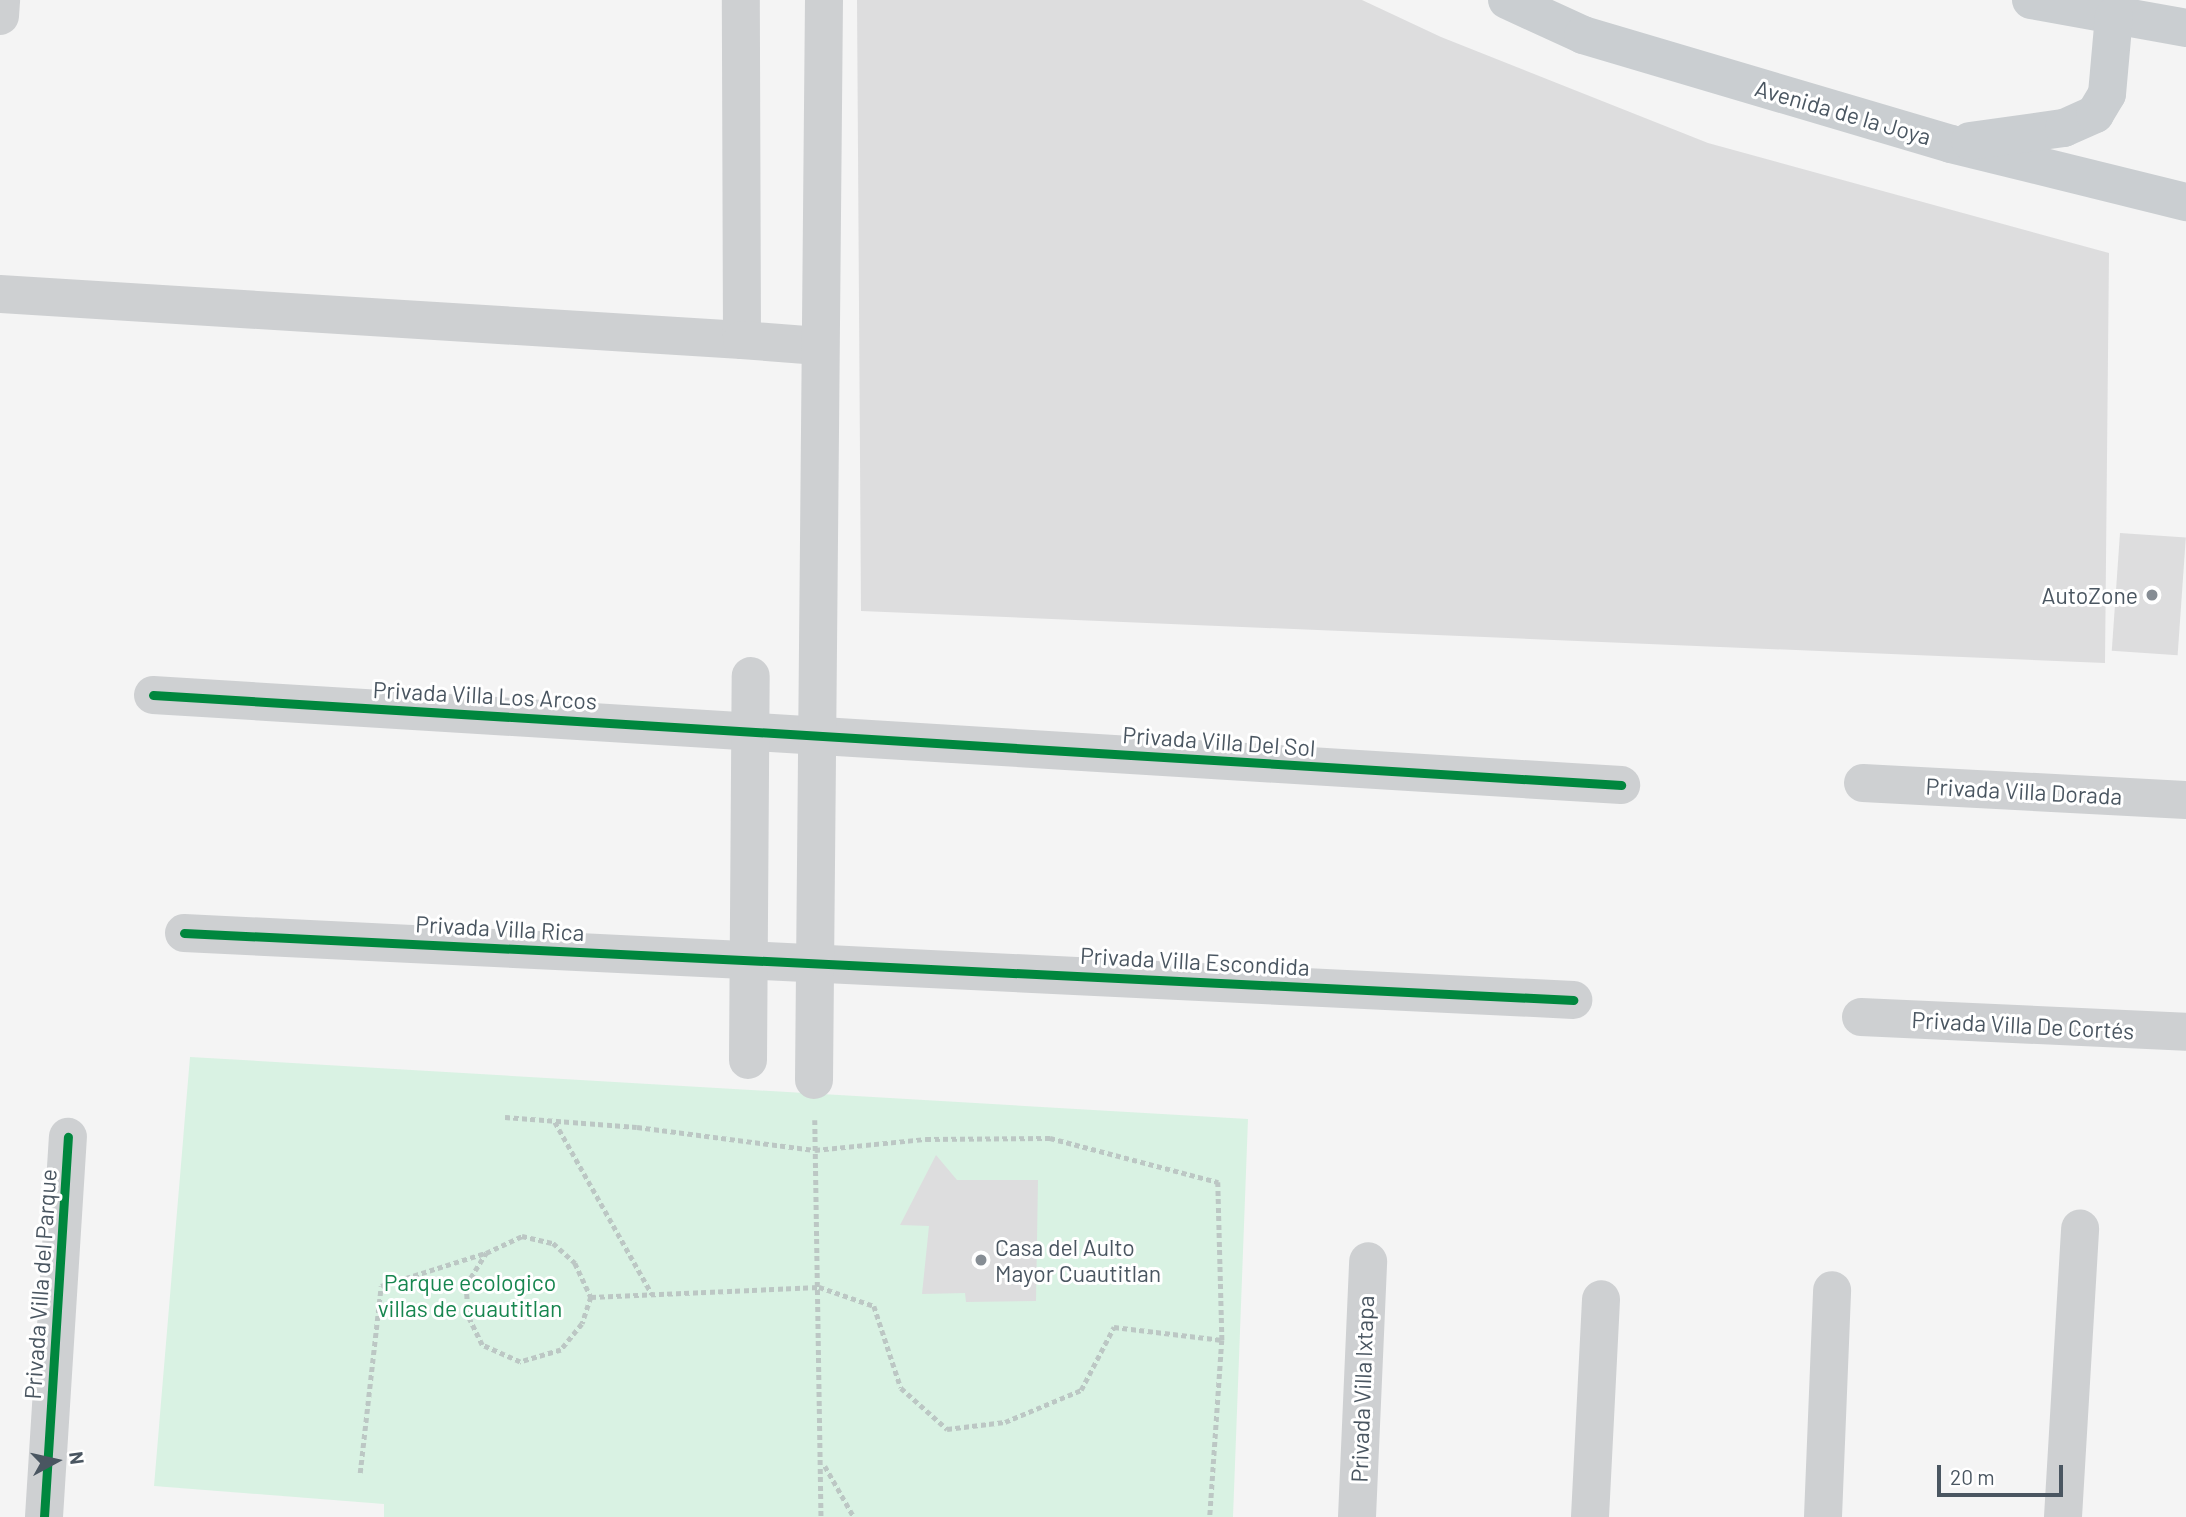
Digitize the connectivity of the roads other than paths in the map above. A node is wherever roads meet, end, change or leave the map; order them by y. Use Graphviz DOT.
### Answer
graph roads {
  1 [pos="1,0"];
  2 [pos="741,0"];
  3 [pos="824,0"];
  4 [pos="1507,0"];
  5 [pos="2031,0"];
  6 [pos="2116,8"];
  7 [pos="0,16"];
  8 [pos="2186,27"];
  9 [pos="1951,144"];
  10 [pos="2186,202"];
  11 [pos="0,294"];
  12 [pos="742,340"];
  13 [pos="819,346"];
  14 [pos="751,676"];
  15 [pos="153,695"];
  16 [pos="754,730"];
  17 [pos="814,735"];
  18 [pos="1863,783"];
  19 [pos="1621,785"];
  20 [pos="2186,800"];
  21 [pos="184,933"];
  22 [pos="748,958"];
  23 [pos="814,961"];
  24 [pos="1573,1000"];
  25 [pos="1861,1017"];
  26 [pos="2186,1032"];
  27 [pos="748,1060"];
  28 [pos="814,1080"];
  29 [pos="68,1137"];
  30 [pos="2080,1229"];
  31 [pos="1368,1261"];
  32 [pos="1832,1290"];
  33 [pos="1601,1299"];
  34 [pos="44,1517"];
  35 [pos="1357,1517"];
  36 [pos="1590,1517"];
  37 [pos="1823,1517"];
  38 [pos="2063,1517"];
  1 -- 7 [label="street"];
  2 -- 12 [label="street"];
  3 -- 13 [label="street"];
  4 -- 9 [label="main road, Avenida de la Joya"];
  5 -- 6 [label="main road"];
  6 -- 8 [label="main road"];
  6 -- 9 [label="main road"];
  9 -- 10 [label="main road, Avenida de la Joya"];
  11 -- 12 [label="street"];
  12 -- 13 [label="street"];
  13 -- 17 [label="street"];
  14 -- 16 [label="street"];
  15 -- 16 [label="street, Privada Villa Los Arcos"];
  16 -- 17 [label="street, Privada Villa Los Arcos"];
  16 -- 22 [label="street"];
  17 -- 19 [label="street, Privada Villa Del Sol"];
  17 -- 23 [label="street"];
  18 -- 20 [label="street, Privada Villa Dorada"];
  21 -- 22 [label="street, Privada Villa Rica"];
  22 -- 23 [label="street, Privada Villa Rica"];
  22 -- 27 [label="street"];
  23 -- 24 [label="street, Privada Villa Escondida"];
  23 -- 28 [label="street"];
  25 -- 26 [label="street, Privada Villa De Cortés"];
  29 -- 34 [label="street, Privada Villa del Parque"];
  30 -- 38 [label="street"];
  31 -- 35 [label="street, Privada Villa Ixtapa"];
  32 -- 37 [label="street"];
  33 -- 36 [label="street"];
}
